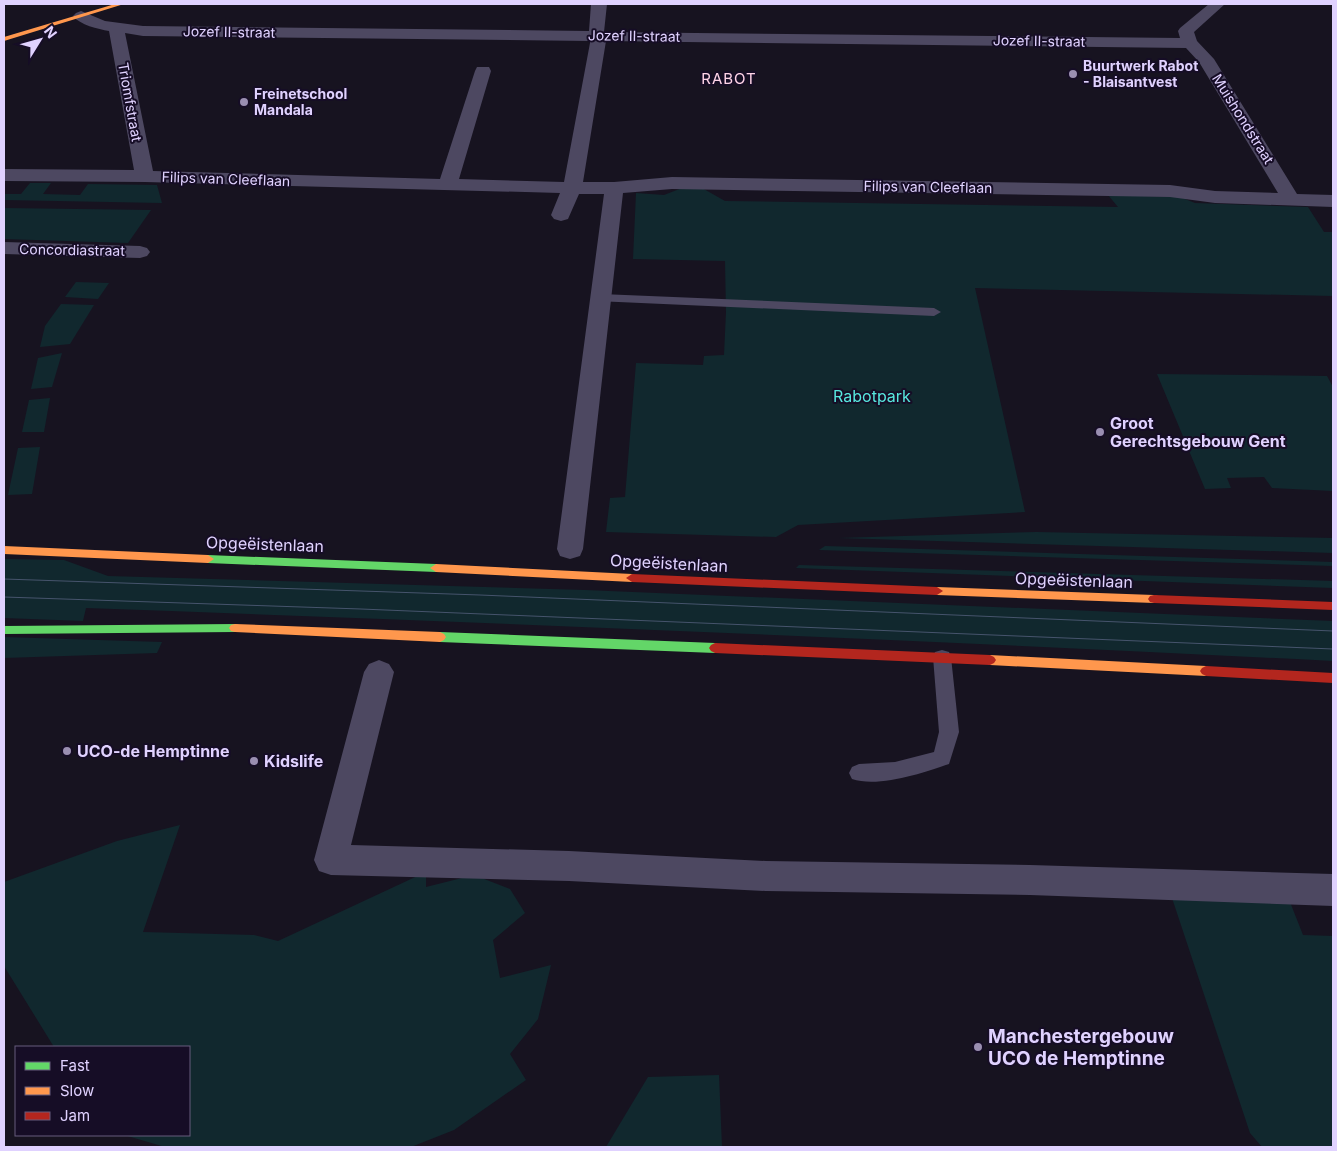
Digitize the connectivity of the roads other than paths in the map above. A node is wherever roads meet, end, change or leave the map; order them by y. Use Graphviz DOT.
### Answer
graph roads {
  1 [pos="121,4"];
  2 [pos="599,4"];
  3 [pos="1218,4"];
  4 [pos="81,16"];
  5 [pos="116,28"];
  6 [pos="597,35"];
  7 [pos="4,39"];
  8 [pos="1190,43"];
  9 [pos="483,71"];
  10 [pos="4,175"];
  11 [pos="145,176"];
  12 [pos="448,184"];
  13 [pos="572,188"];
  14 [pos="614,188"];
  15 [pos="1284,200"];
  16 [pos="1333,200"];
  17 [pos="561,214"];
  18 [pos="4,248"];
  19 [pos="140,252"];
  20 [pos="601,298"];
  21 [pos="934,312"];
  22 [pos="570,549"];
  23 [pos="4,550"];
  24 [pos="1333,606"];
  25 [pos="4,630"];
  26 [pos="942,657"];
  27 [pos="379,672"];
  28 [pos="1333,678"];
  29 [pos="859,773"];
  30 [pos="1333,890"];
  1 -- 4 [label="main road"];
  2 -- 6 [label="street"];
  3 -- 8 [label="street"];
  4 -- 5 [label="street, Jozef II-straat"];
  4 -- 7 [label="main road"];
  5 -- 6 [label="street, Jozef II-straat"];
  5 -- 11 [label="street, Triomfstraat"];
  6 -- 8 [label="street, Jozef II-straat"];
  6 -- 13 [label="street"];
  8 -- 15 [label="street, Muishondstraat"];
  9 -- 12 [label="street"];
  10 -- 11 [label="street, Filips van Cleeflaan"];
  11 -- 12 [label="street, Filips van Cleeflaan"];
  12 -- 13 [label="street, Filips van Cleeflaan"];
  13 -- 14 [label="street, Filips van Cleeflaan"];
  13 -- 17 [label="street"];
  14 -- 15 [label="street, Filips van Cleeflaan"];
  14 -- 20 [label="street"];
  15 -- 16 [label="street, Filips van Cleeflaan"];
  18 -- 19 [label="street, Concordiastraat"];
  20 -- 21 [label="lane"];
  20 -- 22 [label="street"];
  23 -- 24 [label="main road, Opgeëistenlaan"];
  25 -- 26 [label="main road"];
  26 -- 28 [label="main road"];
  26 -- 29 [label="lane"];
  27 -- 30 [label="street"];
}
